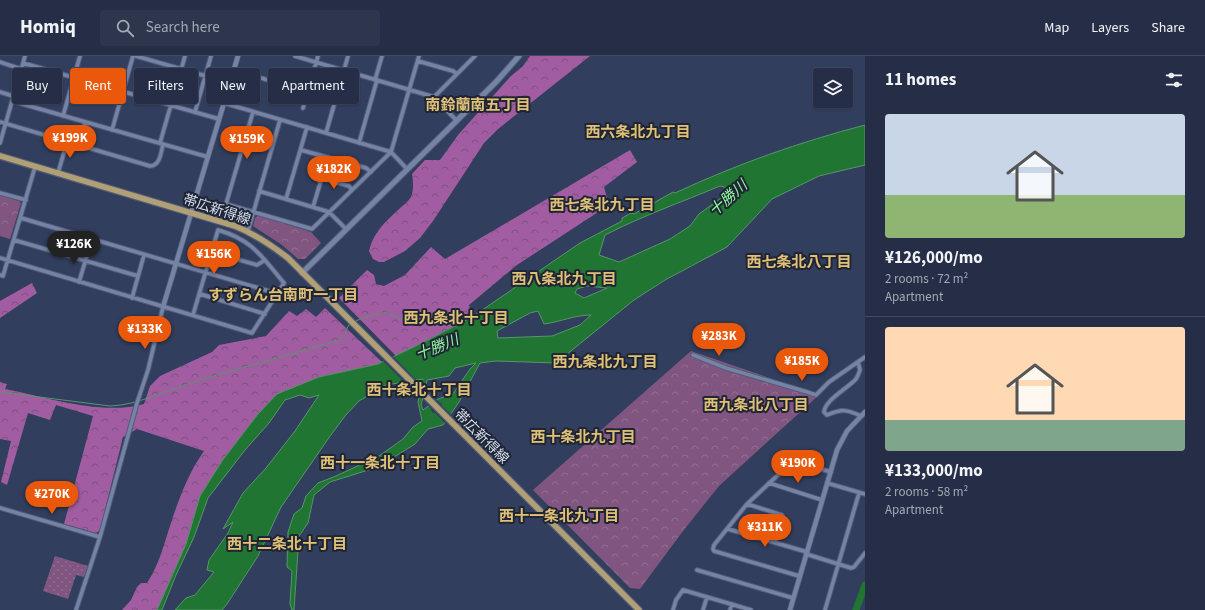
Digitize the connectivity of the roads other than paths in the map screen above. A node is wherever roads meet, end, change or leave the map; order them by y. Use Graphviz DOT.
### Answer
graph roads {
  1 [pos="25,56"];
  2 [pos="80,56"];
  3 [pos="134,56"];
  4 [pos="185,56"];
  5 [pos="211,56"];
  6 [pos="238,56"];
  7 [pos="295,56"];
  8 [pos="318,56"];
  9 [pos="348,56"];
  10 [pos="382,56"];
  11 [pos="419,56"];
  12 [pos="473,56"];
  13 [pos="519,56"];
  14 [pos="418,61"];
  15 [pos="0,62"];
  16 [pos="316,62"];
  17 [pos="23,63"];
  18 [pos="18,68"];
  19 [pos="21,68"];
  20 [pos="77,68"];
  21 [pos="177,68"];
  22 [pos="181,68"];
  23 [pos="235,68"];
  24 [pos="314,68"];
  25 [pos="337,68"];
  26 [pos="345,68"];
  27 [pos="198,74"];
  28 [pos="457,74"];
  29 [pos="359,75"];
  30 [pos="205,76"];
  31 [pos="70,77"];
  32 [pos="376,80"];
  33 [pos="126,82"];
  34 [pos="409,89"];
  35 [pos="0,92"];
  36 [pos="70,92"];
  37 [pos="126,93"];
  38 [pos="12,96"];
  39 [pos="434,97"];
  40 [pos="12,101"];
  41 [pos="22,104"];
  42 [pos="120,104"];
  43 [pos="224,104"];
  44 [pos="227,104"];
  45 [pos="304,104"];
  46 [pos="334,104"];
  47 [pos="171,105"];
  48 [pos="303,108"];
  49 [pos="195,112"];
  50 [pos="253,112"];
  51 [pos="63,116"];
  52 [pos="219,119"];
  53 [pos="280,120"];
  54 [pos="456,121"];
  55 [pos="0,122"];
  56 [pos="85,122"];
  57 [pos="6,123"];
  58 [pos="307,128"];
  59 [pos="112,130"];
  60 [pos="326,133"];
  61 [pos="67,142"];
  62 [pos="0,143"];
  63 [pos="359,143"];
  64 [pos="161,144"];
  65 [pos="78,145"];
  66 [pos="301,150"];
  67 [pos="391,152"];
  68 [pos="0,156"];
  69 [pos="208,157"];
  70 [pos="328,157"];
  71 [pos="36,166"];
  72 [pos="407,169"];
  73 [pos="371,172"];
  74 [pos="58,173"];
  75 [pos="322,178"];
  76 [pos="352,190"];
  77 [pos="259,191"];
  78 [pos="0,192"];
  79 [pos="286,199"];
  80 [pos="26,200"];
  81 [pos="313,207"];
  82 [pos="253,212"];
  83 [pos="329,212"];
  84 [pos="191,213"];
  85 [pos="21,218"];
  86 [pos="346,229"];
  87 [pos="248,231"];
  88 [pos="92,239"];
  89 [pos="14,240"];
  90 [pos="212,252"];
  91 [pos="144,255"];
  92 [pos="0,258"];
  93 [pos="8,260"];
  94 [pos="265,260"];
  95 [pos="86,261"];
  96 [pos="176,264"];
  97 [pos="206,273"];
  98 [pos="302,273"];
  99 [pos="0,275"];
  100 [pos="138,276"];
  101 [pos="79,282"];
  102 [pos="200,294"];
  103 [pos="277,295"];
  104 [pos="132,298"];
  105 [pos="163,306"];
  106 [pos="265,314"];
  107 [pos="193,315"];
  108 [pos="693,355"];
  109 [pos="865,357"];
  110 [pos="858,362"];
  111 [pos="865,412"];
  112 [pos="861,416"];
  113 [pos="831,472"];
  114 [pos="769,483"];
  115 [pos="827,483"];
  116 [pos="859,493"];
  117 [pos="865,494"];
  118 [pos="822,500"];
  119 [pos="747,504"];
  120 [pos="0,508"];
  121 [pos="728,528"];
  122 [pos="100,537"];
  123 [pos="775,542"];
  124 [pos="807,553"];
  125 [pos="865,553"];
  126 [pos="838,564"];
  127 [pos="697,570"];
  128 [pos="799,576"];
  129 [pos="707,597"];
  130 [pos="793,598"];
  131 [pos="732,604"];
  132 [pos="76,610"];
  133 [pos="639,610"];
  134 [pos="673,610"];
  135 [pos="703,610"];
  136 [pos="730,610"];
  137 [pos="751,610"];
  138 [pos="790,610"];
  139 [pos="825,610"];
  1 -- 17 [label="street"];
  2 -- 20 [label="street"];
  3 -- 21 [label="street"];
  3 -- 33 [label="street"];
  4 -- 22 [label="street"];
  5 -- 30 [label="street"];
  6 -- 23 [label="street"];
  7 -- 16 [label="street"];
  8 -- 16 [label="street"];
  9 -- 26 [label="street"];
  10 -- 32 [label="street"];
  11 -- 14 [label="street"];
  12 -- 28 [label="street"];
  13 -- 54 [label="main road"];
  14 -- 28 [label="street"];
  14 -- 34 [label="street"];
  15 -- 18 [label="street"];
  16 -- 24 [label="street"];
  16 -- 25 [label="street"];
  17 -- 19 [label="street"];
  17 -- 31 [label="street"];
  27 -- 30 [label="street"];
  28 -- 39 [label="street"];
  29 -- 32 [label="street"];
  30 -- 49 [label="street"];
  32 -- 34 [label="street"];
  32 -- 63 [label="street"];
  34 -- 39 [label="street"];
  34 -- 67 [label="street"];
  35 -- 38 [label="street"];
  36 -- 51 [label="street"];
  37 -- 47 [label="street"];
  39 -- 54 [label="street"];
  40 -- 57 [label="street"];
  41 -- 51 [label="street"];
  42 -- 59 [label="street"];
  43 -- 52 [label="street"];
  44 -- 50 [label="street"];
  45 -- 48 [label="street"];
  46 -- 60 [label="street"];
  47 -- 49 [label="street"];
  47 -- 64 [label="street"];
  49 -- 52 [label="street"];
  50 -- 53 [label="street"];
  50 -- 82 [label="street"];
  51 -- 56 [label="street"];
  52 -- 69 [label="street"];
  53 -- 58 [label="street"];
  53 -- 77 [label="street"];
  54 -- 72 [label="main road"];
  55 -- 57 [label="street"];
  56 -- 59 [label="street"];
  56 -- 65 [label="street"];
  57 -- 61 [label="street"];
  57 -- 62 [label="street"];
  58 -- 60 [label="street"];
  58 -- 66 [label="street"];
  59 -- 64 [label="street"];
  60 -- 63 [label="street"];
  61 -- 65 [label="street"];
  61 -- 74 [label="street"];
  63 -- 67 [label="street"];
  64 -- 65 [label="street"];
  64 -- 69 [label="street"];
  66 -- 70 [label="street"];
  66 -- 79 [label="street"];
  67 -- 72 [label="street"];
  67 -- 73 [label="street"];
  68 -- 71 [label="main road, 帯広新得線"];
  69 -- 84 [label="street"];
  70 -- 73 [label="street"];
  70 -- 75 [label="street"];
  71 -- 74 [label="main road, 帯広新得線"];
  71 -- 80 [label="street"];
  72 -- 86 [label="main road"];
  73 -- 76 [label="street"];
  74 -- 84 [label="main road, 帯広新得線"];
  75 -- 76 [label="street"];
  75 -- 81 [label="street"];
  76 -- 83 [label="street"];
  77 -- 79 [label="street"];
  77 -- 82 [label="street"];
  78 -- 80 [label="street"];
  79 -- 81 [label="street"];
  80 -- 85 [label="street"];
  81 -- 83 [label="street"];
  82 -- 83 [label="street"];
  82 -- 87 [label="street"];
  83 -- 86 [label="street"];
  84 -- 87 [label="main road, 帯広新得線"];
  84 -- 96 [label="street"];
  85 -- 88 [label="street"];
  85 -- 89 [label="street"];
  86 -- 98 [label="main road"];
  87 -- 98 [label="main road, 帯広新得線"];
  88 -- 91 [label="street"];
  88 -- 95 [label="street"];
  89 -- 93 [label="street"];
  89 -- 95 [label="street"];
  90 -- 94 [label="street"];
  90 -- 94 [label="street"];
  90 -- 97 [label="street"];
  91 -- 96 [label="street"];
  91 -- 100 [label="street"];
  92 -- 93 [label="street"];
  93 -- 99 [label="street"];
  93 -- 101 [label="street"];
  94 -- 103 [label="street"];
  95 -- 100 [label="street"];
  95 -- 101 [label="street"];
  96 -- 97 [label="street"];
  96 -- 105 [label="street"];
  97 -- 102 [label="street"];
  97 -- 103 [label="street"];
  98 -- 133 [label="main road, 帯広新得線"];
  100 -- 104 [label="street"];
  101 -- 104 [label="street"];
  102 -- 106 [label="street"];
  102 -- 107 [label="street"];
  103 -- 106 [label="street"];
  104 -- 105 [label="street"];
  105 -- 107 [label="street"];
  105 -- 122 [label="street"];
  106 -- 107 [label="street"];
  108 -- 110 [label="street"];
  109 -- 110 [label="street"];
  110 -- 112 [label="street"];
  111 -- 112 [label="street"];
  112 -- 113 [label="street"];
  113 -- 114 [label="street"];
  113 -- 115 [label="street"];
  114 -- 118 [label="street"];
  114 -- 119 [label="street"];
  115 -- 116 [label="street"];
  115 -- 118 [label="street"];
  116 -- 117 [label="street"];
  116 -- 126 [label="street"];
  118 -- 124 [label="street"];
  119 -- 121 [label="street"];
  119 -- 123 [label="street"];
  120 -- 122 [label="street"];
  121 -- 123 [label="street"];
  121 -- 128 [label="street"];
  122 -- 132 [label="street"];
  123 -- 124 [label="street"];
  124 -- 126 [label="street"];
  124 -- 128 [label="street"];
  125 -- 126 [label="street"];
  126 -- 139 [label="street"];
  127 -- 130 [label="street"];
  128 -- 130 [label="street"];
  129 -- 131 [label="street"];
  129 -- 134 [label="street"];
  129 -- 135 [label="street"];
  130 -- 138 [label="street"];
  131 -- 136 [label="street"];
  131 -- 137 [label="street"];
}
